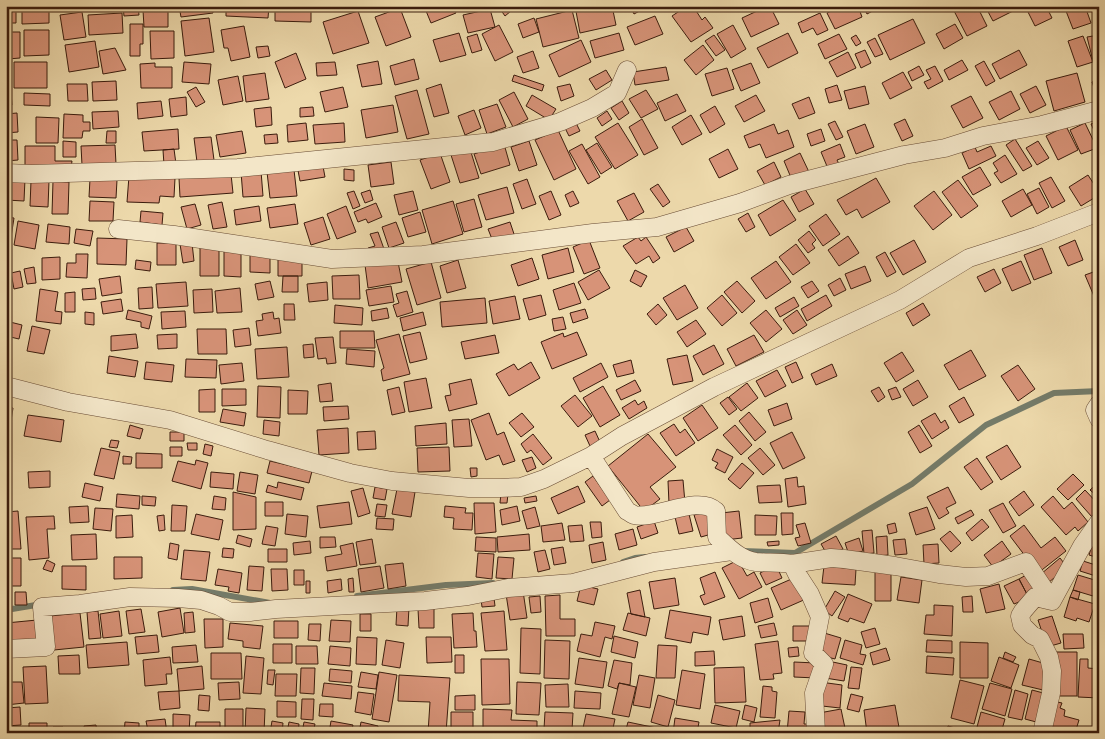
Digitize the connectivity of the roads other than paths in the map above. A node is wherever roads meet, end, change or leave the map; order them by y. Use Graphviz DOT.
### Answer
graph roads {
  1 [pos="627,70"];
  2 [pos="1099,110"];
  3 [pos="6,173"];
  4 [pos="1099,212"];
  5 [pos="118,229"];
  6 [pos="6,386"];
  7 [pos="1099,404"];
  8 [pos="1099,419"];
  9 [pos="591,456"];
  10 [pos="1099,522"];
  11 [pos="732,551"];
  12 [pos="792,564"];
  13 [pos="1052,602"];
  14 [pos="6,649"];
  15 [pos="816,733"];
  16 [pos="1042,733"];
  1 -- 3 [label="street"];
  2 -- 5 [label="street"];
  4 -- 9 [label="street"];
  6 -- 9 [label="street"];
  7 -- 8 [label="street"];
  9 -- 11 [label="street"];
  10 -- 13 [label="street"];
  11 -- 12 [label="street"];
  11 -- 14 [label="street"];
  12 -- 13 [label="street"];
  12 -- 15 [label="street"];
  13 -- 16 [label="street"];
}
